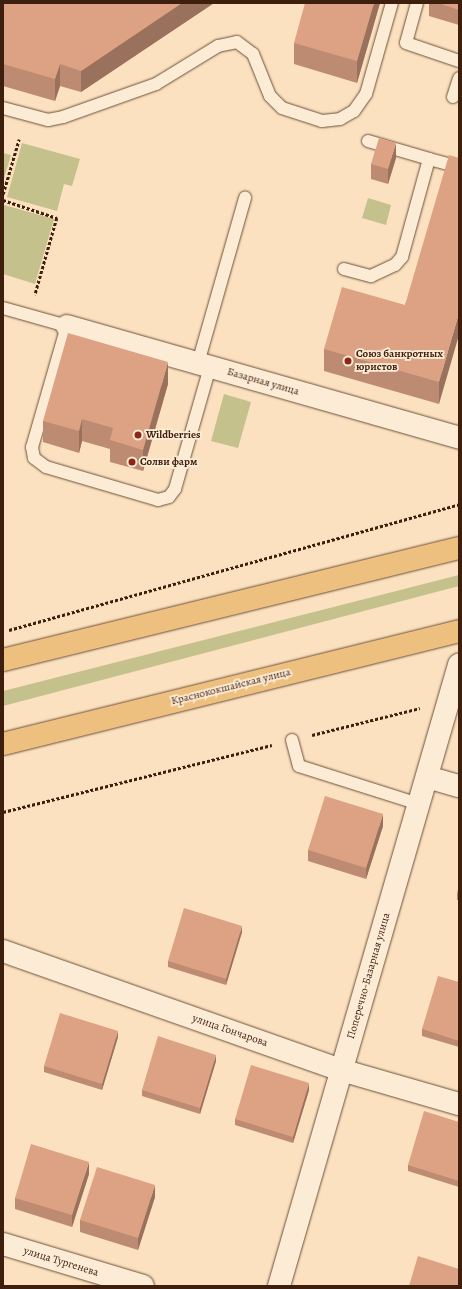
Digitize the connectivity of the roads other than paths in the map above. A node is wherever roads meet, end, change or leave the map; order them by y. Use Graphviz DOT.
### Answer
graph roads {
  1 [pos="392,3"];
  2 [pos="417,3"];
  3 [pos="459,61"];
  4 [pos="459,78"];
  5 [pos="453,97"];
  6 [pos="3,108"];
  7 [pos="368,141"];
  8 [pos="430,159"];
  9 [pos="459,167"];
  10 [pos="245,198"];
  11 [pos="344,269"];
  12 [pos="3,308"];
  13 [pos="67,326"];
  14 [pos="204,365"];
  15 [pos="459,438"];
  16 [pos="459,548"];
  17 [pos="459,631"];
  18 [pos="3,660"];
  19 [pos="459,665"];
  20 [pos="292,740"];
  21 [pos="3,744"];
  22 [pos="427,777"];
  23 [pos="459,786"];
  24 [pos="419,804"];
  25 [pos="3,951"];
  26 [pos="341,1070"];
  27 [pos="459,1104"];
  28 [pos="3,1244"];
  29 [pos="142,1286"];
  30 [pos="279,1286"];
  1 -- 6 [label="lane"];
  2 -- 3 [label="lane"];
  4 -- 5 [label="lane"];
  7 -- 8 [label="lane"];
  8 -- 9 [label="lane"];
  8 -- 11 [label="lane"];
  10 -- 14 [label="lane"];
  12 -- 13 [label="lane"];
  13 -- 14 [label="street, Базарная улица"];
  13 -- 14 [label="lane"];
  14 -- 15 [label="street, Базарная улица"];
  16 -- 18 [label="main road"];
  17 -- 21 [label="main road, Краснококшайская улица"];
  19 -- 22 [label="street, Поперечно-Базарная улица"];
  20 -- 24 [label="lane"];
  22 -- 23 [label="street"];
  22 -- 24 [label="street, Поперечно-Базарная улица"];
  24 -- 26 [label="street, Поперечно-Базарная улица"];
  25 -- 26 [label="street, улица Гончарова"];
  26 -- 27 [label="street, улица Гончарова"];
  26 -- 30 [label="street, Поперечно-Базарная улица"];
  28 -- 29 [label="street, улица Тургенева"];
}
